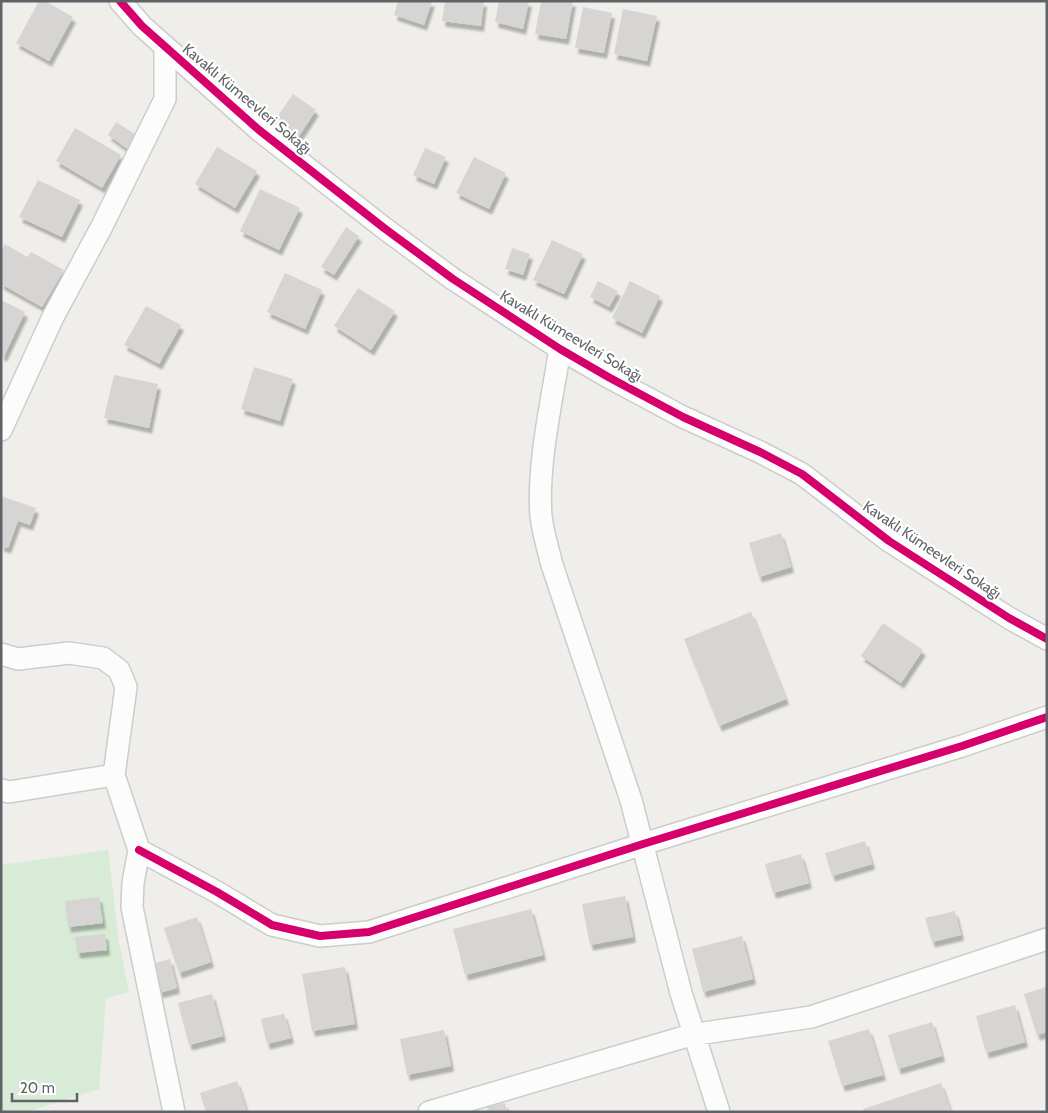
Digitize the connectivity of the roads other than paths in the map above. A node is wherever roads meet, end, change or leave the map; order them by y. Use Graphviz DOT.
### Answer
graph roads {
  1 [pos="120,1"];
  2 [pos="165,47"];
  3 [pos="560,349"];
  4 [pos="1,430"];
  5 [pos="1047,639"];
  6 [pos="1,654"];
  7 [pos="1047,716"];
  8 [pos="114,776"];
  9 [pos="4,794"];
  10 [pos="642,844"];
  11 [pos="138,850"];
  12 [pos="1047,939"];
  13 [pos="694,1035"];
  14 [pos="174,1112"];
  15 [pos="429,1112"];
  16 [pos="719,1112"];
  1 -- 2 [label="street, Kavaklı Kümeevleri Sokağı"];
  2 -- 3 [label="street, Kavaklı Kümeevleri Sokağı"];
  2 -- 4 [label="street"];
  3 -- 5 [label="street, Kavaklı Kümeevleri Sokağı"];
  3 -- 10 [label="street"];
  6 -- 8 [label="street"];
  7 -- 10 [label="street"];
  8 -- 9 [label="street"];
  8 -- 11 [label="street"];
  10 -- 11 [label="street"];
  10 -- 13 [label="street"];
  11 -- 14 [label="street"];
  12 -- 13 [label="street"];
  13 -- 15 [label="street"];
  13 -- 16 [label="street"];
}
